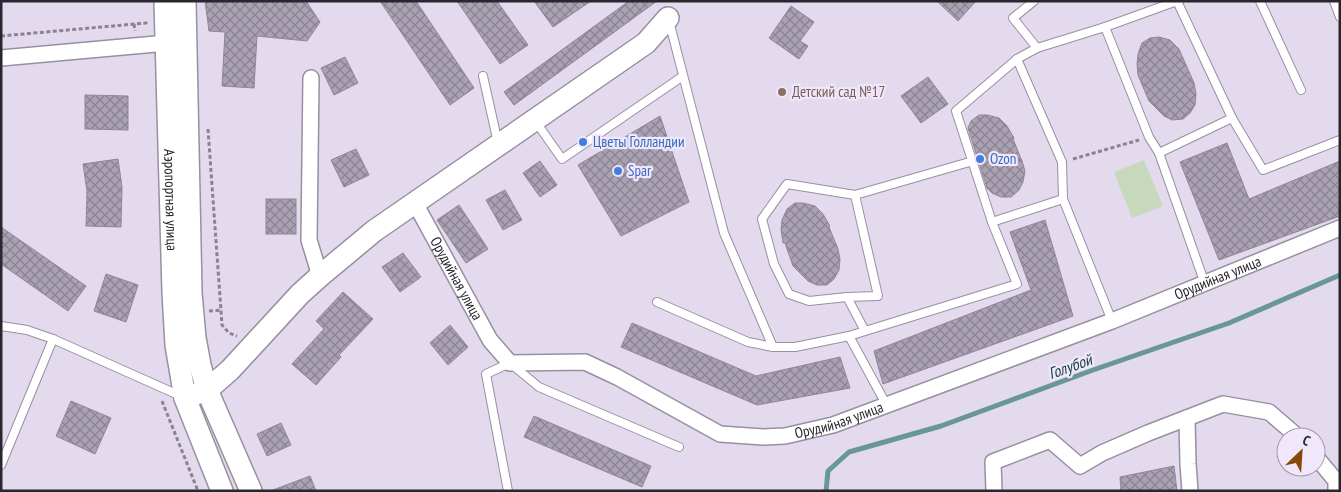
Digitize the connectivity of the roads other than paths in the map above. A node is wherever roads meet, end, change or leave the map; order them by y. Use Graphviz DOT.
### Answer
graph roads {
  1 [pos="1034,1"];
  2 [pos="1177,1"];
  3 [pos="1260,1"];
  4 [pos="1334,1"];
  5 [pos="172,3"];
  6 [pos="1340,17"];
  7 [pos="668,18"];
  8 [pos="1105,27"];
  9 [pos="167,43"];
  10 [pos="1037,48"];
  11 [pos="1,58"];
  12 [pos="1018,59"];
  13 [pos="483,76"];
  14 [pos="683,76"];
  15 [pos="311,78"];
  16 [pos="1301,90"];
  17 [pos="1232,118"];
  18 [pos="535,120"];
  19 [pos="1340,140"];
  20 [pos="498,145"];
  21 [pos="1159,153"];
  22 [pos="973,162"];
  23 [pos="855,195"];
  24 [pos="1063,199"];
  25 [pos="415,203"];
  26 [pos="992,222"];
  27 [pos="1340,228"];
  28 [pos="320,276"];
  29 [pos="1205,284"];
  30 [pos="847,297"];
  31 [pos="657,302"];
  32 [pos="1112,321"];
  33 [pos="1,326"];
  34 [pos="865,331"];
  35 [pos="849,336"];
  36 [pos="53,339"];
  37 [pos="773,347"];
  38 [pos="510,363"];
  39 [pos="207,390"];
  40 [pos="185,398"];
  41 [pos="886,404"];
  42 [pos="1187,418"];
  43 [pos="1286,427"];
  44 [pos="679,447"];
  45 [pos="1,465"];
  46 [pos="1326,470"];
  47 [pos="222,491"];
  48 [pos="251,491"];
  49 [pos="508,491"];
  50 [pos="994,491"];
  51 [pos="1190,491"];
  52 [pos="1336,491"];
  1 -- 10 [label="lane"];
  2 -- 8 [label="lane"];
  2 -- 17 [label="lane"];
  3 -- 16 [label="lane"];
  4 -- 6 [label="lane"];
  5 -- 9 [label="main road, Аэропортная улица"];
  5 -- 39 [label="main road, Аэропортная улица"];
  7 -- 14 [label="lane"];
  7 -- 18 [label="main road"];
  8 -- 10 [label="lane"];
  8 -- 21 [label="lane"];
  9 -- 11 [label="street"];
  9 -- 40 [label="main road, Аэропортная улица"];
  10 -- 12 [label="lane"];
  12 -- 22 [label="lane"];
  12 -- 24 [label="lane"];
  13 -- 20 [label="lane"];
  14 -- 18 [label="lane"];
  14 -- 37 [label="lane"];
  15 -- 28 [label="street"];
  17 -- 19 [label="lane"];
  17 -- 21 [label="lane"];
  18 -- 20 [label="main road"];
  20 -- 25 [label="main road"];
  21 -- 29 [label="lane"];
  22 -- 23 [label="lane"];
  22 -- 26 [label="lane"];
  23 -- 30 [label="lane"];
  23 -- 30 [label="lane"];
  24 -- 26 [label="lane"];
  24 -- 32 [label="lane"];
  25 -- 28 [label="main road"];
  25 -- 38 [label="street, Орудийная улица"];
  26 -- 34 [label="lane"];
  27 -- 29 [label="street, Орудийная улица"];
  28 -- 39 [label="main road"];
  29 -- 32 [label="street, Орудийная улица"];
  30 -- 34 [label="lane"];
  31 -- 37 [label="lane"];
  32 -- 41 [label="street, Орудийная улица"];
  33 -- 36 [label="lane"];
  34 -- 35 [label="lane"];
  35 -- 37 [label="lane"];
  35 -- 41 [label="lane"];
  36 -- 40 [label="lane"];
  36 -- 45 [label="lane"];
  38 -- 41 [label="street, Орудийная улица"];
  38 -- 44 [label="lane"];
  38 -- 49 [label="lane"];
  39 -- 40 [label="main road"];
  39 -- 48 [label="main road"];
  40 -- 47 [label="main road"];
  42 -- 43 [label="street"];
  42 -- 50 [label="street"];
  42 -- 51 [label="street"];
  46 -- 52 [label="street"];
}
